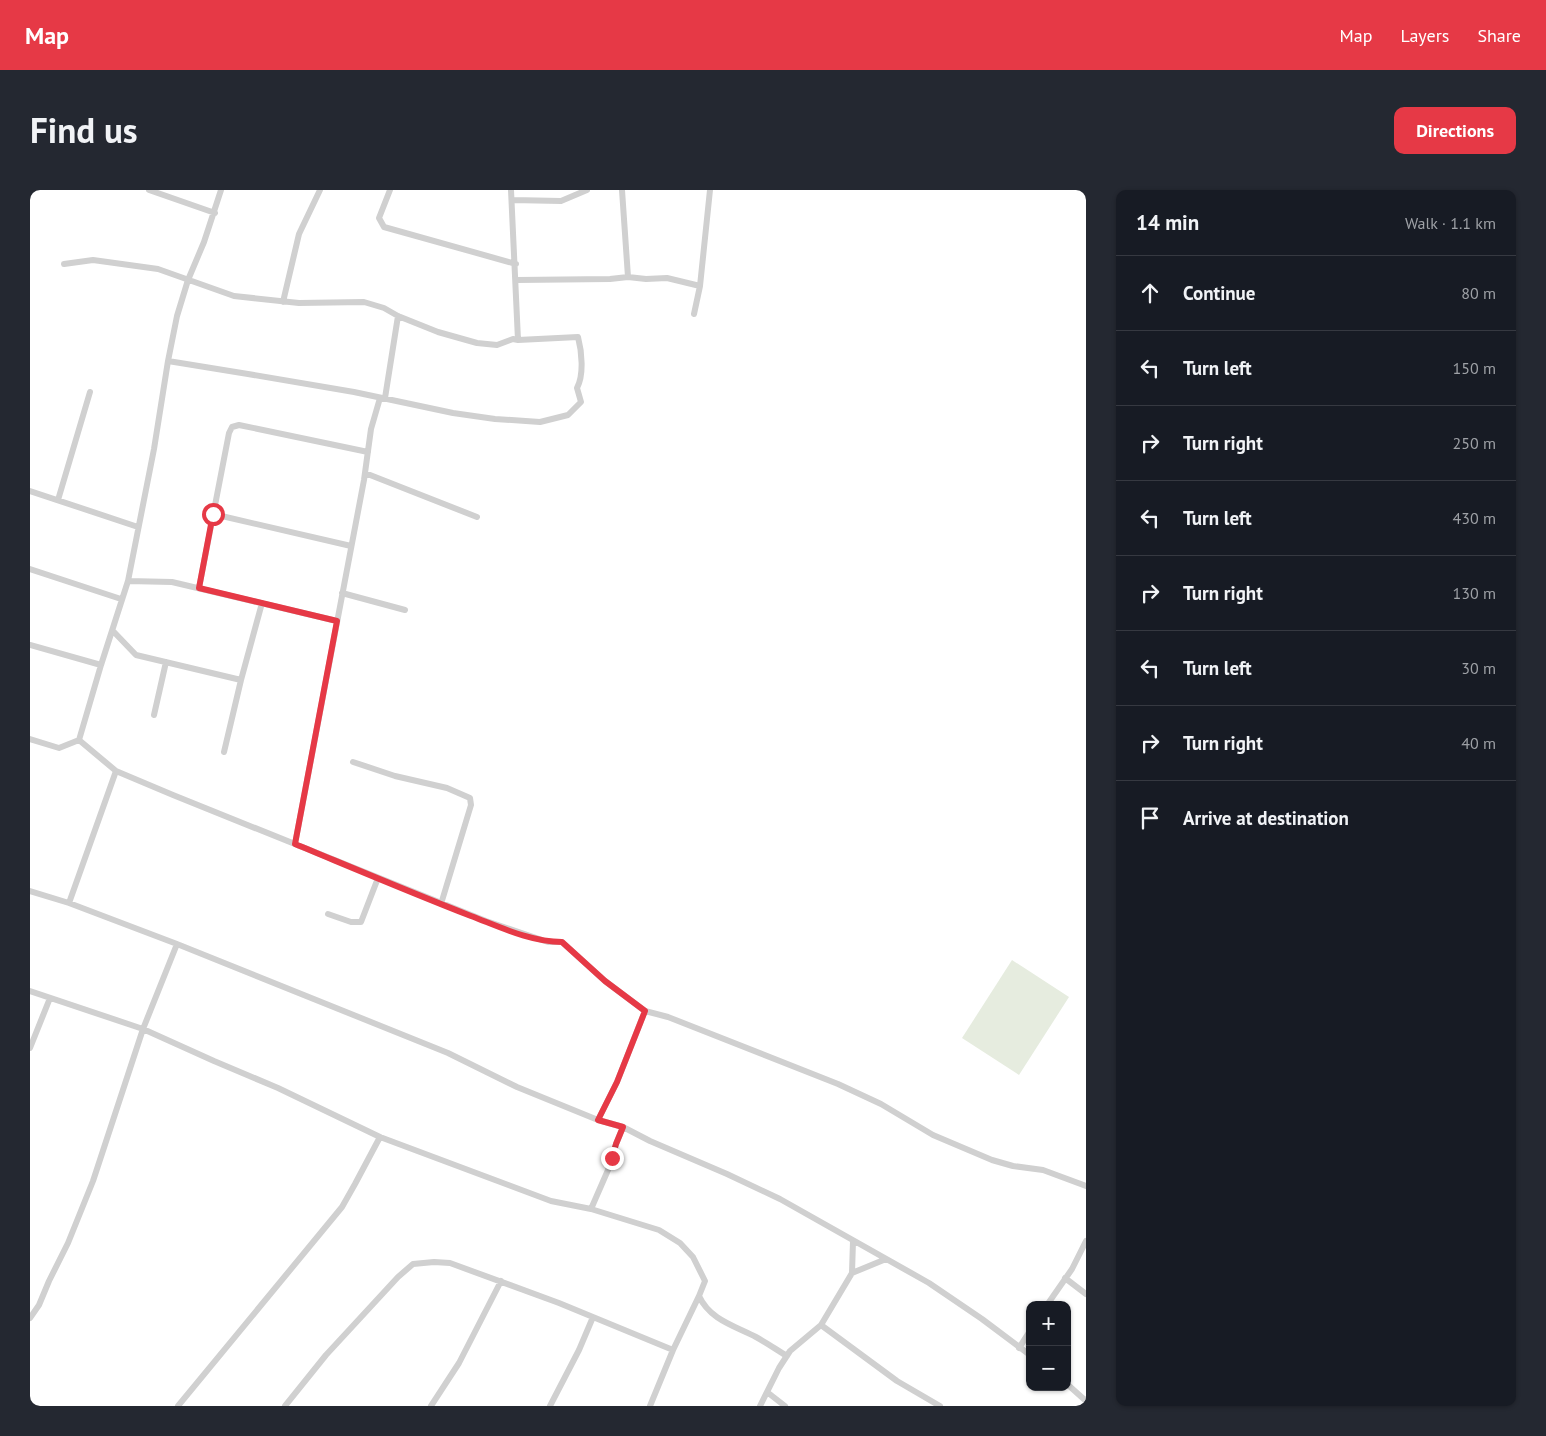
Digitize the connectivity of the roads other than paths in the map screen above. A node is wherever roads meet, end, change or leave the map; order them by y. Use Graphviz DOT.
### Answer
graph roads {
  1 [pos="149,190"];
  2 [pos="221,190"];
  3 [pos="320,190"];
  4 [pos="390,190"];
  5 [pos="511,190"];
  6 [pos="587,190"];
  7 [pos="622,190"];
  8 [pos="710,190"];
  9 [pos="512,200"];
  10 [pos="215,213"];
  11 [pos="64,264"];
  12 [pos="516,264"];
  13 [pos="628,277"];
  14 [pos="188,280"];
  15 [pos="517,280"];
  16 [pos="700,286"];
  17 [pos="283,302"];
  18 [pos="694,314"];
  19 [pos="398,316"];
  20 [pos="518,340"];
  21 [pos="168,361"];
  22 [pos="90,392"];
  23 [pos="382,398"];
  24 [pos="368,452"];
  25 [pos="365,473"];
  26 [pos="30,491"];
  27 [pos="58,500"];
  28 [pos="213,514"];
  29 [pos="477,517"];
  30 [pos="138,526"];
  31 [pos="351,546"];
  32 [pos="30,569"];
  33 [pos="128,581"];
  34 [pos="199,588"];
  35 [pos="342,593"];
  36 [pos="121,599"];
  37 [pos="262,603"];
  38 [pos="405,610"];
  39 [pos="337,621"];
  40 [pos="113,631"];
  41 [pos="30,645"];
  42 [pos="166,662"];
  43 [pos="100,666"];
  44 [pos="241,680"];
  45 [pos="154,715"];
  46 [pos="30,739"];
  47 [pos="79,740"];
  48 [pos="224,752"];
  49 [pos="353,762"];
  50 [pos="116,771"];
  51 [pos="295,844"];
  52 [pos="378,878"];
  53 [pos="30,891"];
  54 [pos="69,903"];
  55 [pos="441,904"];
  56 [pos="328,914"];
  57 [pos="177,944"];
  58 [pos="30,991"];
  59 [pos="50,998"];
  60 [pos="645,1011"];
  61 [pos="144,1029"];
  62 [pos="30,1048"];
  63 [pos="598,1120"];
  64 [pos="623,1127"];
  65 [pos="380,1137"];
  66 [pos="1086,1186"];
  67 [pos="590,1209"];
  68 [pos="853,1241"];
  69 [pos="1086,1241"];
  70 [pos="886,1259"];
  71 [pos="852,1273"];
  72 [pos="1065,1278"];
  73 [pos="500,1281"];
  74 [pos="1086,1294"];
  75 [pos="699,1296"];
  76 [pos="1050,1301"];
  77 [pos="31,1314"];
  78 [pos="593,1317"];
  79 [pos="821,1325"];
  80 [pos="1026,1337"];
  81 [pos="1019,1348"];
  82 [pos="673,1350"];
  83 [pos="1026,1352"];
  84 [pos="787,1356"];
  85 [pos="1071,1388"];
  86 [pos="767,1392"];
  87 [pos="1086,1401"];
  88 [pos="178,1406"];
  89 [pos="284,1406"];
  90 [pos="431,1406"];
  91 [pos="550,1406"];
  92 [pos="650,1406"];
  93 [pos="760,1406"];
  94 [pos="785,1406"];
  95 [pos="940,1406"];
  1 -- 10 [label="street"];
  2 -- 10 [label="street"];
  3 -- 17 [label="street"];
  4 -- 12 [label="street"];
  5 -- 9 [label="street"];
  6 -- 9 [label="street"];
  7 -- 13 [label="street"];
  8 -- 16 [label="street"];
  9 -- 12 [label="street"];
  10 -- 14 [label="street"];
  11 -- 14 [label="street"];
  12 -- 15 [label="street"];
  13 -- 15 [label="street"];
  13 -- 16 [label="street"];
  14 -- 17 [label="street"];
  14 -- 21 [label="street"];
  15 -- 20 [label="street"];
  16 -- 18 [label="street"];
  17 -- 19 [label="street"];
  19 -- 20 [label="street"];
  19 -- 23 [label="street"];
  20 -- 23 [label="street"];
  21 -- 23 [label="street"];
  21 -- 30 [label="street"];
  22 -- 27 [label="street"];
  23 -- 24 [label="street"];
  24 -- 25 [label="street"];
  24 -- 28 [label="street"];
  25 -- 29 [label="street"];
  25 -- 31 [label="street"];
  26 -- 27 [label="street"];
  27 -- 30 [label="street"];
  28 -- 31 [label="street"];
  28 -- 34 [label="street"];
  30 -- 33 [label="street"];
  31 -- 35 [label="street"];
  32 -- 36 [label="street"];
  33 -- 34 [label="street"];
  33 -- 36 [label="street"];
  34 -- 37 [label="street"];
  35 -- 38 [label="street"];
  35 -- 39 [label="street"];
  36 -- 40 [label="street"];
  37 -- 39 [label="street"];
  37 -- 44 [label="street"];
  39 -- 51 [label="street"];
  40 -- 42 [label="street"];
  40 -- 43 [label="street"];
  41 -- 43 [label="street"];
  42 -- 44 [label="street"];
  42 -- 45 [label="street"];
  43 -- 47 [label="street"];
  44 -- 48 [label="street"];
  46 -- 47 [label="street"];
  47 -- 50 [label="street"];
  49 -- 55 [label="street"];
  50 -- 51 [label="street"];
  50 -- 54 [label="street"];
  51 -- 52 [label="street"];
  52 -- 55 [label="street"];
  52 -- 56 [label="street"];
  53 -- 54 [label="street"];
  54 -- 57 [label="street"];
  55 -- 60 [label="street"];
  57 -- 61 [label="street"];
  57 -- 63 [label="street"];
  58 -- 59 [label="street"];
  59 -- 61 [label="street"];
  59 -- 62 [label="street"];
  60 -- 63 [label="street"];
  60 -- 66 [label="street"];
  61 -- 65 [label="street"];
  61 -- 77 [label="street"];
  63 -- 64 [label="street"];
  64 -- 67 [label="street"];
  64 -- 68 [label="street"];
  65 -- 67 [label="street"];
  65 -- 88 [label="street"];
  67 -- 75 [label="street"];
  68 -- 70 [label="street"];
  68 -- 71 [label="street"];
  69 -- 72 [label="street"];
  70 -- 71 [label="street"];
  70 -- 81 [label="street"];
  71 -- 79 [label="street"];
  72 -- 74 [label="street"];
  72 -- 76 [label="street"];
  73 -- 78 [label="street"];
  73 -- 89 [label="street"];
  73 -- 90 [label="street"];
  75 -- 82 [label="street"];
  75 -- 84 [label="street"];
  78 -- 82 [label="street"];
  78 -- 91 [label="street"];
  79 -- 84 [label="street"];
  79 -- 95 [label="street"];
  80 -- 81 [label="street"];
  81 -- 83 [label="street"];
  82 -- 92 [label="street"];
  84 -- 86 [label="street"];
  85 -- 87 [label="street"];
  86 -- 93 [label="street"];
  86 -- 94 [label="street"];
}
